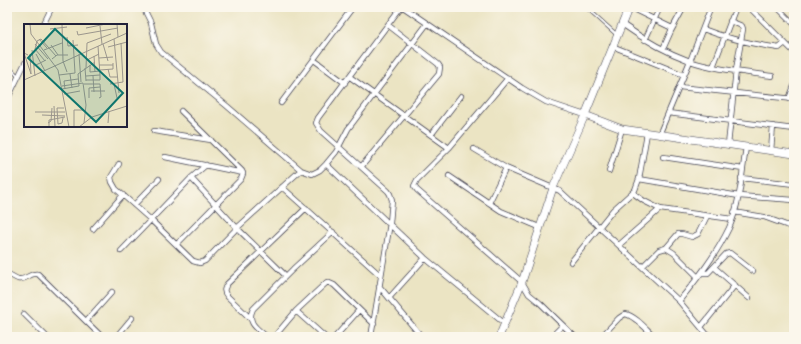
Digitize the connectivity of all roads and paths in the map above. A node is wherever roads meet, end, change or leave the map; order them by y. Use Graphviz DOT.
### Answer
graph roads {
  1 [pos="52,7"];
  2 [pos="144,7"];
  3 [pos="353,7"];
  4 [pos="402,7"];
  5 [pos="586,7"];
  6 [pos="629,7"];
  7 [pos="660,7"];
  8 [pos="684,7"];
  9 [pos="711,7"];
  10 [pos="736,7"];
  11 [pos="750,7"];
  12 [pos="777,7"];
  13 [pos="654,20"];
  14 [pos="730,21"];
  15 [pos="44,24"];
  16 [pos="427,24"];
  17 [pos="622,24"];
  18 [pos="794,24"];
  19 [pos="388,25"];
  20 [pos="672,28"];
  21 [pos="703,29"];
  22 [pos="617,36"];
  23 [pos="724,38"];
  24 [pos="645,40"];
  25 [pos="741,42"];
  26 [pos="785,43"];
  27 [pos="412,44"];
  28 [pos="612,46"];
  29 [pos="663,49"];
  30 [pos="794,52"];
  31 [pos="314,60"];
  32 [pos="690,61"];
  33 [pos="7,64"];
  34 [pos="24,65"];
  35 [pos="713,67"];
  36 [pos="736,70"];
  37 [pos="684,75"];
  38 [pos="18,76"];
  39 [pos="772,76"];
  40 [pos="350,77"];
  41 [pos="508,78"];
  42 [pos="345,83"];
  43 [pos="794,86"];
  44 [pos="679,87"];
  45 [pos="734,93"];
  46 [pos="374,96"];
  47 [pos="461,96"];
  48 [pos="792,99"];
  49 [pos="7,100"];
  50 [pos="281,103"];
  51 [pos="181,111"];
  52 [pos="668,113"];
  53 [pos="585,115"];
  54 [pos="404,116"];
  55 [pos="732,120"];
  56 [pos="773,126"];
  57 [pos="622,129"];
  58 [pos="154,130"];
  59 [pos="794,130"];
  60 [pos="647,133"];
  61 [pos="431,135"];
  62 [pos="658,135"];
  63 [pos="211,140"];
  64 [pos="728,145"];
  65 [pos="338,146"];
  66 [pos="746,147"];
  67 [pos="449,148"];
  68 [pos="474,149"];
  69 [pos="771,151"];
  70 [pos="794,154"];
  71 [pos="165,157"];
  72 [pos="663,157"];
  73 [pos="119,164"];
  74 [pos="326,164"];
  75 [pos="206,165"];
  76 [pos="361,167"];
  77 [pos="506,168"];
  78 [pos="743,169"];
  79 [pos="301,170"];
  80 [pos="609,171"];
  81 [pos="243,172"];
  82 [pos="449,176"];
  83 [pos="159,178"];
  84 [pos="191,178"];
  85 [pos="741,178"];
  86 [pos="639,180"];
  87 [pos="794,184"];
  88 [pos="282,187"];
  89 [pos="553,188"];
  90 [pos="633,193"];
  91 [pos="124,196"];
  92 [pos="739,196"];
  93 [pos="794,200"];
  94 [pos="489,203"];
  95 [pos="215,204"];
  96 [pos="134,205"];
  97 [pos="306,208"];
  98 [pos="660,209"];
  99 [pos="734,212"];
  100 [pos="707,216"];
  101 [pos="732,219"];
  102 [pos="151,220"];
  103 [pos="390,223"];
  104 [pos="794,224"];
  105 [pos="599,226"];
  106 [pos="539,227"];
  107 [pos="237,228"];
  108 [pos="93,229"];
  109 [pos="333,232"];
  110 [pos="177,244"];
  111 [pos="619,245"];
  112 [pos="666,248"];
  113 [pos="121,251"];
  114 [pos="261,251"];
  115 [pos="425,258"];
  116 [pos="571,262"];
  117 [pos="642,267"];
  118 [pos="714,267"];
  119 [pos="753,271"];
  120 [pos="8,274"];
  121 [pos="700,275"];
  122 [pos="286,276"];
  123 [pos="381,276"];
  124 [pos="522,282"];
  125 [pos="735,285"];
  126 [pos="379,286"];
  127 [pos="112,292"];
  128 [pos="389,298"];
  129 [pos="749,298"];
  130 [pos="679,301"];
  131 [pos="359,310"];
  132 [pos="296,311"];
  133 [pos="24,314"];
  134 [pos="132,318"];
  135 [pos="250,318"];
  136 [pos="86,321"];
  137 [pos="374,324"];
  138 [pos="505,324"];
  139 [pos="562,326"];
  140 [pos="700,327"];
  141 [pos="47,337"];
  142 [pos="102,337"];
  143 [pos="116,337"];
  144 [pos="267,337"];
  145 [pos="274,337"];
  146 [pos="325,337"];
  147 [pos="335,337"];
  148 [pos="371,337"];
  149 [pos="422,337"];
  150 [pos="499,337"];
  151 [pos="551,337"];
  152 [pos="575,337"];
  153 [pos="601,337"];
  154 [pos="655,337"];
  155 [pos="708,337"];
  1 -- 15 [label="street"];
  2 -- 79 [label="street"];
  3 -- 31 [label="street"];
  4 -- 16 [label="street"];
  4 -- 19 [label="street"];
  5 -- 22 [label="lane"];
  6 -- 13 [label="street"];
  6 -- 17 [label="street"];
  7 -- 13 [label="street"];
  8 -- 20 [label="street"];
  9 -- 21 [label="street"];
  10 -- 14 [label="street"];
  11 -- 26 [label="street"];
  12 -- 18 [label="street"];
  13 -- 20 [label="street"];
  13 -- 24 [label="street"];
  14 -- 23 [label="street"];
  14 -- 25 [label="street"];
  16 -- 27 [label="street"];
  16 -- 41 [label="street"];
  17 -- 22 [label="street"];
  17 -- 24 [label="street"];
  19 -- 27 [label="street"];
  19 -- 40 [label="street"];
  20 -- 29 [label="street"];
  21 -- 23 [label="street"];
  21 -- 32 [label="street"];
  22 -- 28 [label="street"];
  23 -- 25 [label="street"];
  23 -- 35 [label="street"];
  24 -- 29 [label="street"];
  25 -- 26 [label="street"];
  25 -- 36 [label="street"];
  26 -- 30 [label="street"];
  27 -- 46 [label="street"];
  27 -- 54 [label="street"];
  28 -- 37 [label="street"];
  28 -- 53 [label="street"];
  29 -- 32 [label="street"];
  31 -- 42 [label="street"];
  31 -- 50 [label="street"];
  32 -- 35 [label="street"];
  32 -- 37 [label="street"];
  33 -- 38 [label="lane"];
  34 -- 38 [label="street"];
  35 -- 36 [label="street"];
  36 -- 39 [label="street"];
  36 -- 45 [label="street"];
  37 -- 44 [label="street"];
  38 -- 49 [label="street"];
  40 -- 42 [label="street"];
  40 -- 46 [label="street"];
  41 -- 53 [label="street"];
  41 -- 67 [label="street"];
  42 -- 65 [label="street"];
  43 -- 48 [label="street"];
  44 -- 45 [label="street"];
  44 -- 52 [label="street"];
  45 -- 48 [label="street"];
  45 -- 55 [label="street"];
  46 -- 54 [label="street"];
  46 -- 65 [label="street"];
  47 -- 61 [label="street"];
  51 -- 63 [label="street"];
  52 -- 55 [label="street"];
  52 -- 62 [label="street"];
  53 -- 57 [label="street"];
  53 -- 89 [label="street"];
  54 -- 61 [label="street"];
  54 -- 76 [label="street"];
  55 -- 56 [label="street"];
  55 -- 64 [label="street"];
  56 -- 59 [label="street"];
  56 -- 69 [label="street"];
  57 -- 60 [label="street"];
  57 -- 80 [label="street"];
  58 -- 63 [label="street"];
  60 -- 62 [label="street"];
  60 -- 86 [label="street"];
  61 -- 67 [label="street"];
  62 -- 64 [label="street"];
  63 -- 81 [label="street"];
  64 -- 66 [label="street"];
  65 -- 74 [label="street"];
  65 -- 76 [label="street"];
  66 -- 69 [label="street"];
  66 -- 78 [label="street"];
  67 -- 124 [label="street"];
  68 -- 77 [label="street"];
  69 -- 70 [label="street"];
  71 -- 75 [label="street"];
  72 -- 78 [label="street"];
  73 -- 91 [label="street"];
  74 -- 79 [label="street"];
  74 -- 103 [label="street"];
  75 -- 81 [label="street"];
  75 -- 84 [label="street"];
  76 -- 103 [label="street"];
  77 -- 89 [label="street"];
  77 -- 94 [label="street"];
  78 -- 85 [label="street"];
  79 -- 88 [label="street"];
  81 -- 95 [label="street"];
  82 -- 94 [label="street"];
  83 -- 96 [label="street"];
  84 -- 95 [label="street"];
  84 -- 102 [label="street"];
  85 -- 87 [label="street"];
  85 -- 92 [label="street"];
  86 -- 90 [label="street"];
  86 -- 92 [label="street"];
  88 -- 97 [label="street"];
  88 -- 107 [label="street"];
  89 -- 105 [label="street"];
  89 -- 106 [label="street"];
  90 -- 98 [label="street"];
  90 -- 105 [label="street"];
  91 -- 96 [label="street"];
  91 -- 108 [label="street"];
  92 -- 93 [label="street"];
  92 -- 99 [label="street"];
  94 -- 106 [label="street"];
  95 -- 107 [label="street"];
  95 -- 110 [label="street"];
  96 -- 102 [label="street"];
  97 -- 109 [label="street"];
  97 -- 114 [label="street"];
  98 -- 100 [label="street"];
  98 -- 111 [label="street"];
  99 -- 101 [label="street"];
  99 -- 104 [label="street"];
  100 -- 101 [label="street"];
  100 -- 112 [label="street"];
  101 -- 121 [label="street"];
  102 -- 110 [label="street"];
  102 -- 113 [label="street"];
  103 -- 115 [label="street"];
  103 -- 123 [label="street"];
  105 -- 111 [label="street"];
  105 -- 116 [label="street"];
  106 -- 124 [label="street"];
  107 -- 110 [label="street"];
  107 -- 114 [label="street"];
  109 -- 122 [label="street"];
  109 -- 123 [label="street"];
  111 -- 117 [label="street"];
  112 -- 117 [label="street"];
  112 -- 121 [label="street"];
  114 -- 122 [label="street"];
  114 -- 135 [label="street"];
  115 -- 128 [label="street"];
  115 -- 138 [label="street"];
  117 -- 130 [label="street"];
  118 -- 119 [label="street"];
  118 -- 121 [label="street"];
  118 -- 125 [label="street"];
  120 -- 136 [label="street"];
  121 -- 130 [label="street"];
  122 -- 135 [label="street"];
  123 -- 126 [label="street"];
  124 -- 138 [label="street"];
  124 -- 139 [label="street"];
  125 -- 129 [label="street"];
  125 -- 140 [label="street"];
  126 -- 128 [label="street"];
  126 -- 137 [label="street"];
  127 -- 136 [label="street"];
  128 -- 149 [label="street"];
  130 -- 140 [label="street"];
  131 -- 132 [label="street"];
  131 -- 137 [label="street"];
  131 -- 147 [label="street"];
  132 -- 145 [label="street"];
  132 -- 146 [label="street"];
  133 -- 141 [label="street"];
  134 -- 143 [label="street"];
  135 -- 144 [label="street"];
  136 -- 142 [label="street"];
  137 -- 148 [label="street"];
  138 -- 150 [label="street"];
  139 -- 151 [label="street"];
  139 -- 152 [label="street"];
  140 -- 155 [label="street"];
  153 -- 154 [label="street"];
}
